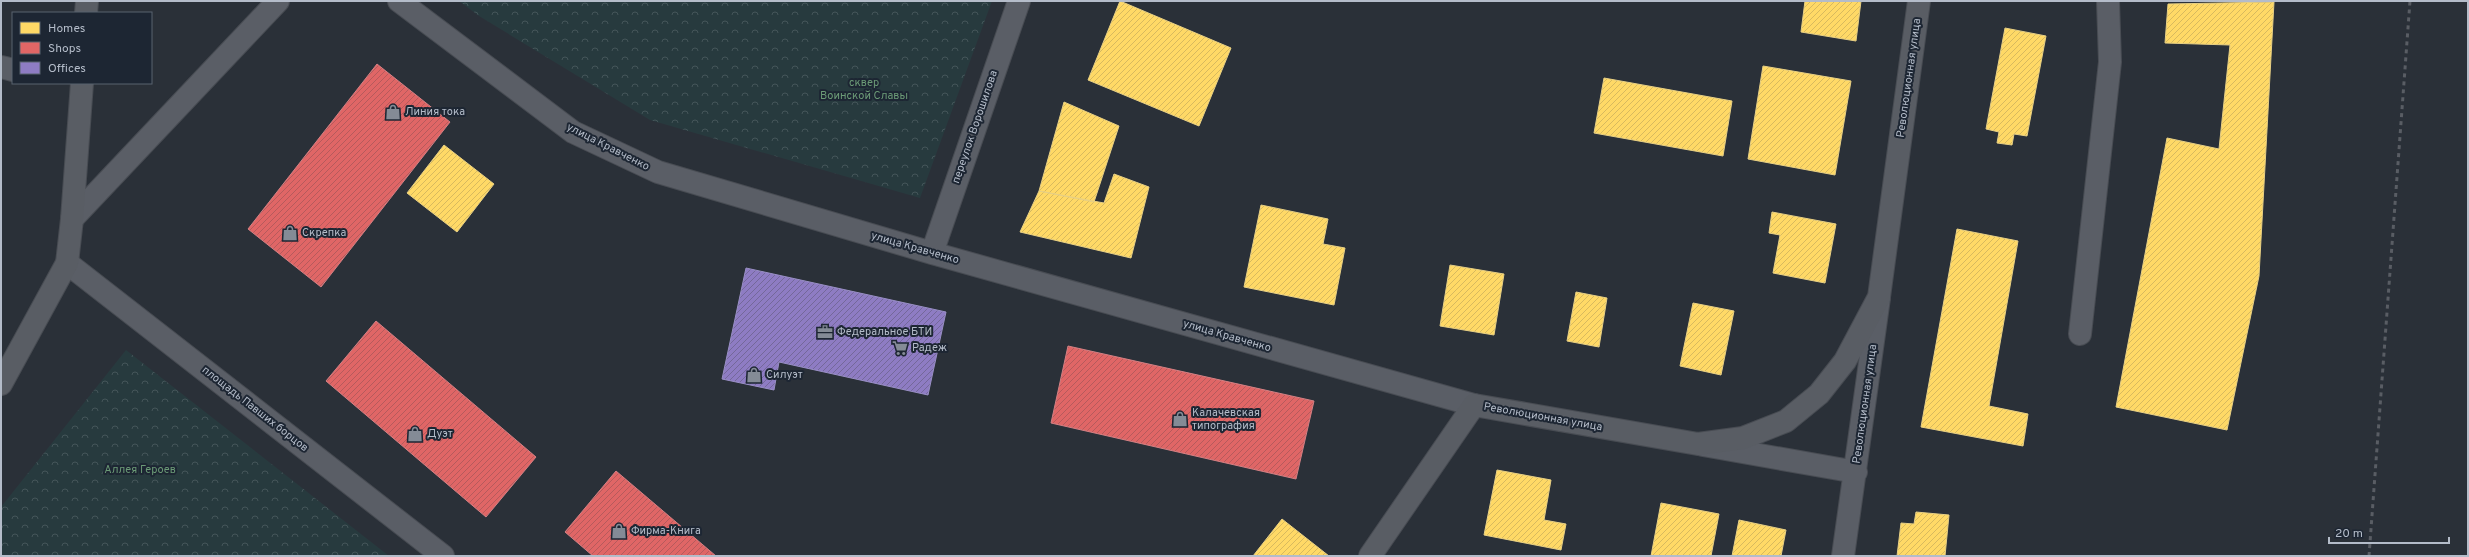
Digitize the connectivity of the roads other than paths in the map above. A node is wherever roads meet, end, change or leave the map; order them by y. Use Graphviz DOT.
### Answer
graph roads {
  1 [pos="87,1"];
  2 [pos="278,1"];
  3 [pos="399,1"];
  4 [pos="1018,1"];
  5 [pos="1919,1"];
  6 [pos="2108,1"];
  7 [pos="86,12"];
  8 [pos="1,67"];
  9 [pos="12,70"];
  10 [pos="78,84"];
  11 [pos="72,219"];
  12 [pos="932,254"];
  13 [pos="67,263"];
  14 [pos="1880,297"];
  15 [pos="2080,334"];
  16 [pos="1,384"];
  17 [pos="1474,405"];
  18 [pos="1698,444"];
  19 [pos="1856,472"];
  20 [pos="442,556"];
  21 [pos="1370,556"];
  22 [pos="1843,556"];
  1 -- 7 [label="street"];
  2 -- 11 [label="street"];
  3 -- 12 [label="street, улица Кравченко"];
  4 -- 12 [label="street, переулок Ворошилова"];
  5 -- 14 [label="street, Революционная улица"];
  6 -- 15 [label="street"];
  8 -- 9 [label="street"];
  10 -- 11 [label="street"];
  11 -- 13 [label="street"];
  12 -- 17 [label="street, улица Кравченко"];
  13 -- 16 [label="street"];
  13 -- 20 [label="street, площадь Павших борцов"];
  14 -- 18 [label="street, Революционная улица"];
  14 -- 19 [label="street, Революционная улица"];
  17 -- 18 [label="street, Революционная улица"];
  17 -- 21 [label="street, Революционная улица"];
  18 -- 19 [label="street, Революционная улица"];
  19 -- 22 [label="street"];
}
